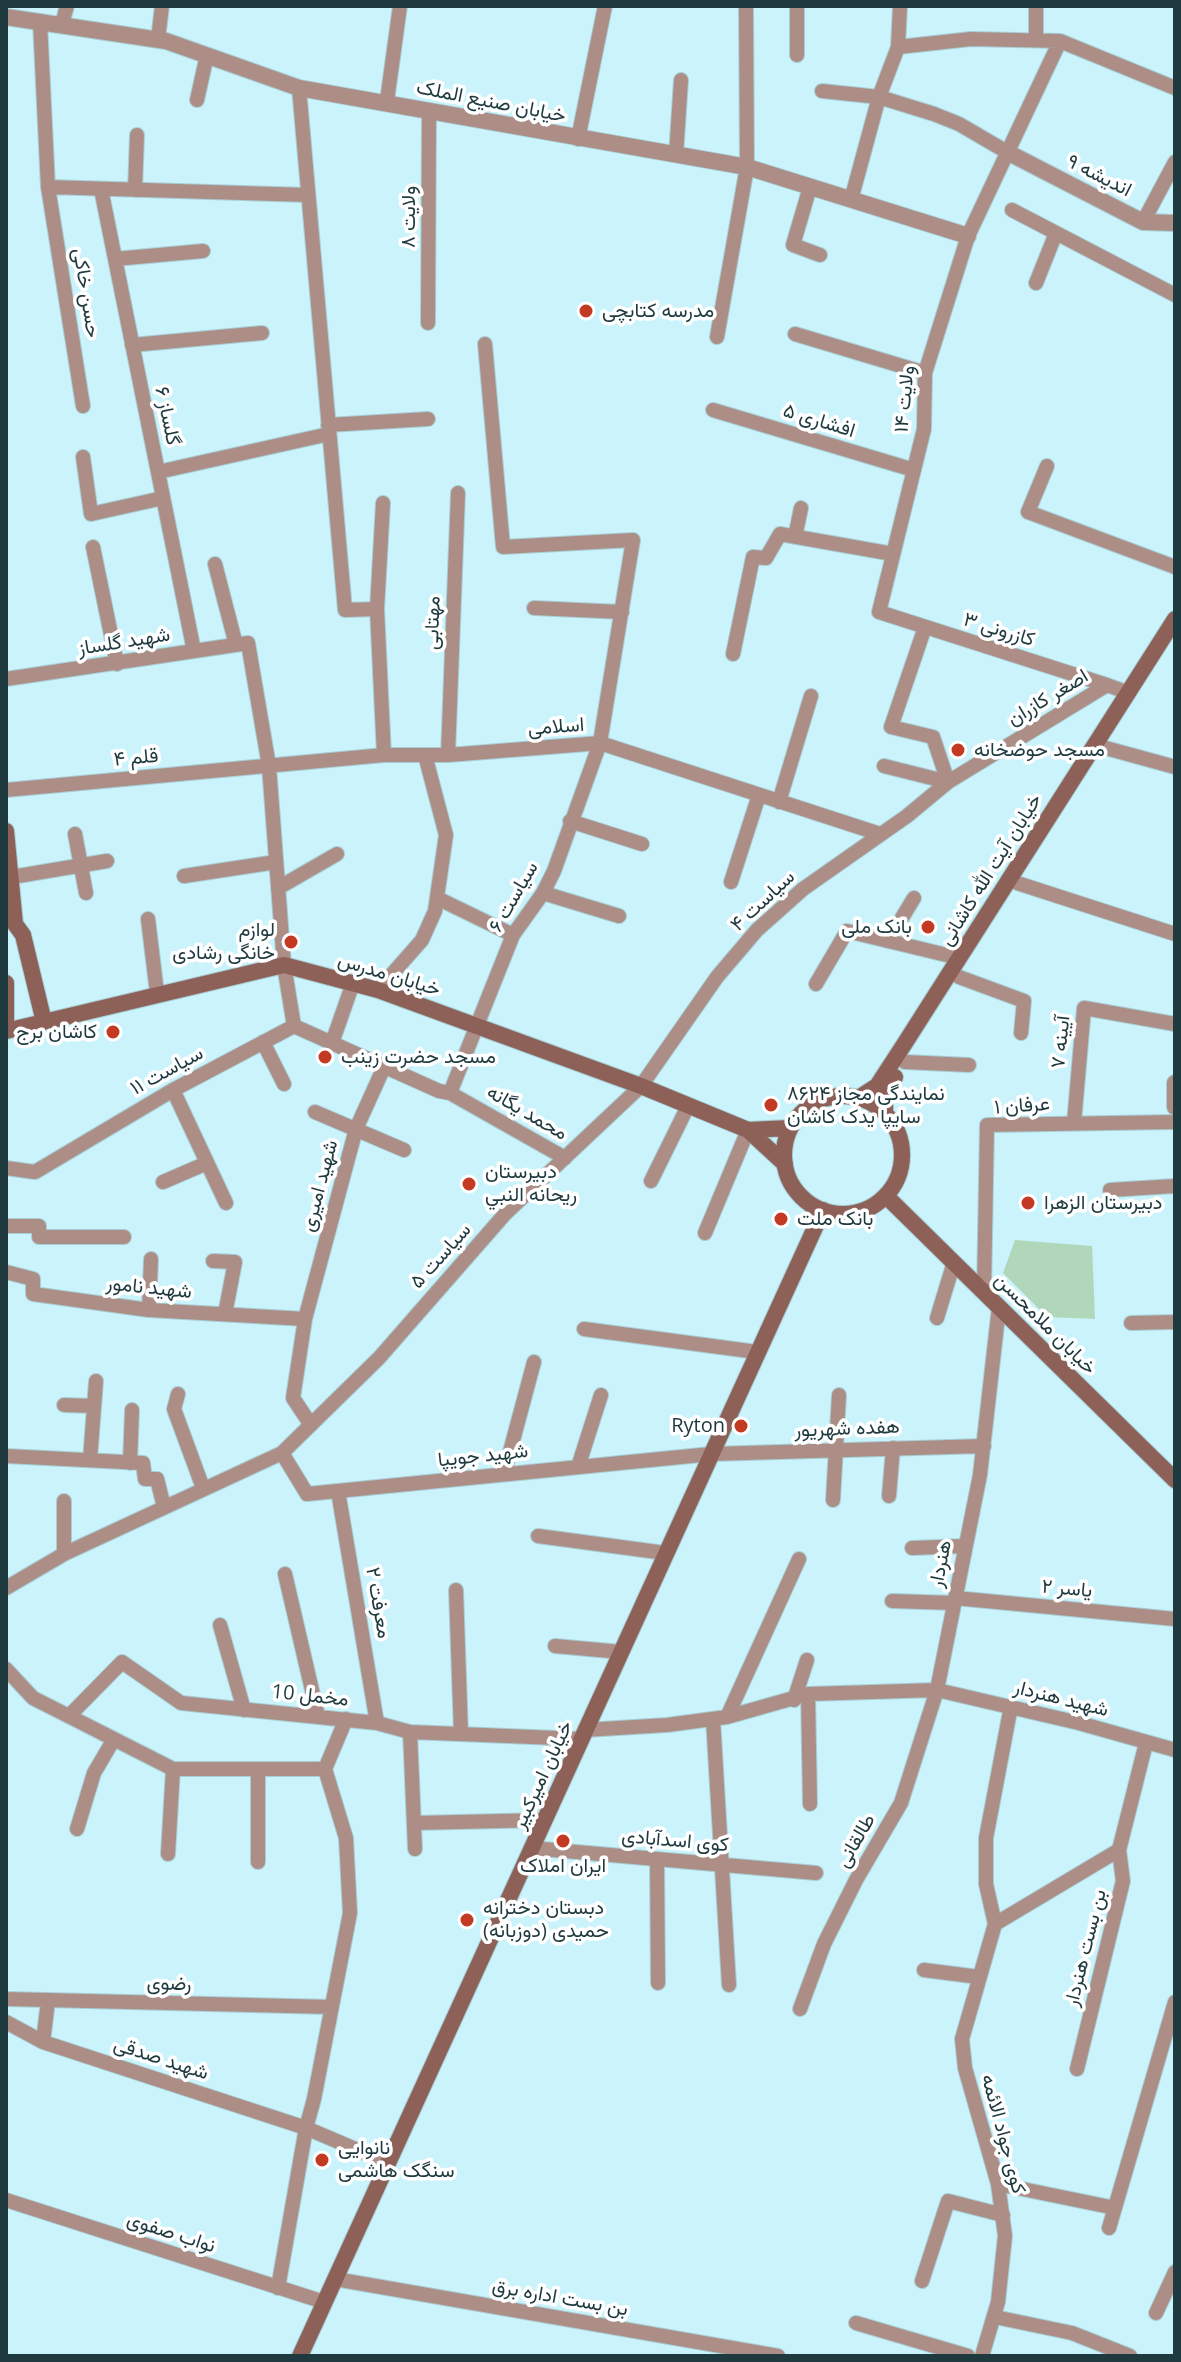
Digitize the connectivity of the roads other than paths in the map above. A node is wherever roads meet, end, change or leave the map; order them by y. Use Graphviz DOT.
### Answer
graph roads {
  1 [pos="67,6"];
  2 [pos="162,6"];
  3 [pos="400,6"];
  4 [pos="605,6"];
  5 [pos="746,6"];
  6 [pos="797,6"];
  7 [pos="900,6"];
  8 [pos="1036,6"];
  9 [pos="6,17"];
  10 [pos="40,22"];
  11 [pos="62,24"];
  12 [pos="158,39"];
  13 [pos="1036,40"];
  14 [pos="1060,41"];
  15 [pos="898,47"];
  16 [pos="207,55"];
  17 [pos="797,55"];
  18 [pos="681,80"];
  19 [pos="299,88"];
  20 [pos="1175,88"];
  21 [pos="822,91"];
  22 [pos="879,97"];
  23 [pos="197,100"];
  24 [pos="387,101"];
  25 [pos="429,111"];
  26 [pos="137,135"];
  27 [pos="578,139"];
  28 [pos="1007,152"];
  29 [pos="676,155"];
  30 [pos="1175,162"];
  31 [pos="747,167"];
  32 [pos="48,187"];
  33 [pos="810,187"];
  34 [pos="101,189"];
  35 [pos="135,190"];
  36 [pos="307,195"];
  37 [pos="851,200"];
  38 [pos="1012,210"];
  39 [pos="1143,222"];
  40 [pos="1175,223"];
  41 [pos="1056,233"];
  42 [pos="968,236"];
  43 [pos="203,251"];
  44 [pos="820,255"];
  45 [pos="115,259"];
  46 [pos="1036,283"];
  47 [pos="1175,295"];
  48 [pos="428,323"];
  49 [pos="262,333"];
  50 [pos="795,334"];
  51 [pos="717,337"];
  52 [pos="485,344"];
  53 [pos="132,345"];
  54 [pos="925,373"];
  55 [pos="83,406"];
  56 [pos="713,410"];
  57 [pos="428,419"];
  58 [pos="328,430"];
  59 [pos="83,457"];
  60 [pos="1047,466"];
  61 [pos="914,470"];
  62 [pos="158,472"];
  63 [pos="458,493"];
  64 [pos="163,498"];
  65 [pos="383,503"];
  66 [pos="801,508"];
  67 [pos="795,537"];
  68 [pos="93,547"];
  69 [pos="893,554"];
  70 [pos="215,564"];
  71 [pos="1175,567"];
  72 [pos="534,608"];
  73 [pos="377,609"];
  74 [pos="622,612"];
  75 [pos="879,612"];
  76 [pos="1175,619"];
  77 [pos="925,627"];
  78 [pos="1175,633"];
  79 [pos="242,644"];
  80 [pos="194,651"];
  81 [pos="733,654"];
  82 [pos="117,664"];
  83 [pos="6,679"];
  84 [pos="1107,685"];
  85 [pos="1129,693"];
  86 [pos="811,696"];
  87 [pos="600,743"];
  88 [pos="1102,747"];
  89 [pos="384,755"];
  90 [pos="425,755"];
  91 [pos="448,755"];
  92 [pos="269,766"];
  93 [pos="884,766"];
  94 [pos="1175,767"];
  95 [pos="948,782"];
  96 [pos="6,790"];
  97 [pos="759,795"];
  98 [pos="779,802"];
  99 [pos="570,821"];
  100 [pos="6,831"];
  101 [pos="75,834"];
  102 [pos="880,834"];
  103 [pos="642,844"];
  104 [pos="337,854"];
  105 [pos="107,861"];
  106 [pos="276,862"];
  107 [pos="81,866"];
  108 [pos="184,876"];
  109 [pos="9,878"];
  110 [pos="731,882"];
  111 [pos="1017,883"];
  112 [pos="278,888"];
  113 [pos="86,893"];
  114 [pos="543,893"];
  115 [pos="437,898"];
  116 [pos="914,898"];
  117 [pos="619,916"];
  118 [pos="148,919"];
  119 [pos="10,930"];
  120 [pos="1175,934"];
  121 [pos="513,935"];
  122 [pos="888,941"];
  123 [pos="959,958"];
  124 [pos="284,965"];
  125 [pos="959,977"];
  126 [pos="6,983"];
  127 [pos="353,983"];
  128 [pos="816,984"];
  129 [pos="378,990"];
  130 [pos="157,993"];
  131 [pos="44,1022"];
  132 [pos="1175,1024"];
  133 [pos="476,1025"];
  134 [pos="294,1026"];
  135 [pos="6,1029"];
  136 [pos="1021,1033"];
  137 [pos="263,1042"];
  138 [pos="332,1043"];
  139 [pos="905,1062"];
  140 [pos="969,1065"];
  141 [pos="384,1067"];
  142 [pos="1175,1083"];
  143 [pos="284,1084"];
  144 [pos="641,1086"];
  145 [pos="173,1090"];
  146 [pos="450,1093"];
  147 [pos="860,1097"];
  148 [pos="688,1106"];
  149 [pos="1175,1107"];
  150 [pos="315,1112"];
  151 [pos="885,1113"];
  152 [pos="1175,1122"];
  153 [pos="1074,1123"];
  154 [pos="790,1128"];
  155 [pos="356,1129"];
  156 [pos="748,1130"];
  157 [pos="404,1150"];
  158 [pos="565,1158"];
  159 [pos="207,1163"];
  160 [pos="785,1164"];
  161 [pos="6,1168"];
  162 [pos="651,1181"];
  163 [pos="163,1182"];
  164 [pos="1175,1186"];
  165 [pos="1110,1190"];
  166 [pos="886,1196"];
  167 [pos="226,1203"];
  168 [pos="823,1210"];
  169 [pos="6,1226"];
  170 [pos="705,1233"];
  171 [pos="124,1237"];
  172 [pos="151,1259"];
  173 [pos="213,1261"];
  174 [pos="954,1262"];
  175 [pos="6,1272"];
  176 [pos="984,1291"];
  177 [pos="999,1307"];
  178 [pos="149,1310"];
  179 [pos="225,1314"];
  180 [pos="937,1318"];
  181 [pos="305,1319"];
  182 [pos="1175,1322"];
  183 [pos="1131,1323"];
  184 [pos="584,1329"];
  185 [pos="757,1352"];
  186 [pos="534,1362"];
  187 [pos="96,1381"];
  188 [pos="178,1394"];
  189 [pos="601,1395"];
  190 [pos="839,1395"];
  191 [pos="64,1405"];
  192 [pos="94,1406"];
  193 [pos="132,1410"];
  194 [pos="311,1425"];
  195 [pos="984,1446"];
  196 [pos="838,1448"];
  197 [pos="893,1448"];
  198 [pos="282,1453"];
  199 [pos="711,1454"];
  200 [pos="6,1456"];
  201 [pos="90,1460"];
  202 [pos="130,1463"];
  203 [pos="578,1467"];
  204 [pos="504,1474"];
  205 [pos="1175,1480"];
  206 [pos="203,1488"];
  207 [pos="338,1491"];
  208 [pos="889,1496"];
  209 [pos="833,1500"];
  210 [pos="64,1501"];
  211 [pos="164,1507"];
  212 [pos="538,1536"];
  213 [pos="965,1546"];
  214 [pos="912,1548"];
  215 [pos="665,1553"];
  216 [pos="64,1554"];
  217 [pos="799,1559"];
  218 [pos="285,1574"];
  219 [pos="6,1588"];
  220 [pos="456,1590"];
  221 [pos="892,1601"];
  222 [pos="954,1601"];
  223 [pos="1175,1619"];
  224 [pos="220,1625"];
  225 [pos="555,1646"];
  226 [pos="621,1652"];
  227 [pos="807,1660"];
  228 [pos="6,1669"];
  229 [pos="937,1690"];
  230 [pos="808,1694"];
  231 [pos="794,1700"];
  232 [pos="1011,1706"];
  233 [pos="244,1710"];
  234 [pos="69,1716"];
  235 [pos="318,1716"];
  236 [pos="720,1718"];
  237 [pos="346,1719"];
  238 [pos="377,1723"];
  239 [pos="410,1732"];
  240 [pos="461,1734"];
  241 [pos="583,1734"];
  242 [pos="114,1739"];
  243 [pos="1146,1743"];
  244 [pos="1175,1750"];
  245 [pos="173,1769"];
  246 [pos="258,1769"];
  247 [pos="325,1769"];
  248 [pos="810,1804"];
  249 [pos="544,1820"];
  250 [pos="415,1823"];
  251 [pos="77,1829"];
  252 [pos="531,1848"];
  253 [pos="415,1849"];
  254 [pos="1119,1850"];
  255 [pos="168,1854"];
  256 [pos="657,1859"];
  257 [pos="258,1862"];
  258 [pos="722,1865"];
  259 [pos="816,1873"];
  260 [pos="995,1924"];
  261 [pos="924,1970"];
  262 [pos="979,1977"];
  263 [pos="658,1983"];
  264 [pos="729,1985"];
  265 [pos="6,1999"];
  266 [pos="48,2001"];
  267 [pos="1175,2002"];
  268 [pos="331,2007"];
  269 [pos="800,2009"];
  270 [pos="1173,2020"];
  271 [pos="6,2022"];
  272 [pos="43,2042"];
  273 [pos="1077,2069"];
  274 [pos="306,2128"];
  275 [pos="388,2163"];
  276 [pos="998,2184"];
  277 [pos="6,2200"];
  278 [pos="1115,2208"];
  279 [pos="1003,2215"];
  280 [pos="1109,2228"];
  281 [pos="1175,2272"];
  282 [pos="335,2279"];
  283 [pos="922,2281"];
  284 [pos="278,2288"];
  285 [pos="324,2302"];
  286 [pos="1156,2313"];
  287 [pos="995,2317"];
  288 [pos="856,2323"];
  289 [pos="300,2356"];
  290 [pos="778,2356"];
  291 [pos="968,2356"];
  292 [pos="982,2356"];
  293 [pos="1130,2356"];
  1 -- 11 [label="street"];
  2 -- 12 [label="street"];
  3 -- 24 [label="street"];
  4 -- 27 [label="street"];
  5 -- 31 [label="street"];
  6 -- 17 [label="street"];
  7 -- 15 [label="street"];
  8 -- 13 [label="street"];
  9 -- 10 [label="street, خیابان صنیع الملک"];
  10 -- 11 [label="street, خیابان صنیع الملک"];
  10 -- 32 [label="street, حسن خاکی"];
  11 -- 12 [label="street, خیابان صنیع الملک"];
  12 -- 16 [label="street, خیابان صنیع الملک"];
  13 -- 14 [label="street"];
  13 -- 15 [label="street"];
  14 -- 20 [label="street"];
  14 -- 28 [label="street, ولایت ۱۴"];
  15 -- 22 [label="street"];
  16 -- 19 [label="street, خیابان صنیع الملک"];
  16 -- 23 [label="street"];
  18 -- 29 [label="street"];
  19 -- 24 [label="street, خیابان صنیع الملک"];
  19 -- 36 [label="street"];
  21 -- 22 [label="street"];
  22 -- 28 [label="street"];
  22 -- 37 [label="street"];
  24 -- 25 [label="street, خیابان صنیع الملک"];
  25 -- 27 [label="street, خیابان صنیع الملک"];
  25 -- 48 [label="street, ولایت ۸"];
  26 -- 35 [label="street"];
  27 -- 29 [label="street, خیابان صنیع الملک"];
  28 -- 39 [label="street, اندیشه ۹"];
  28 -- 42 [label="street, ولایت ۱۴"];
  29 -- 31 [label="street, خیابان صنیع الملک"];
  30 -- 39 [label="street"];
  31 -- 33 [label="street, خیابان صنیع الملک"];
  31 -- 51 [label="street"];
  32 -- 34 [label="street"];
  32 -- 55 [label="street, حسن خاکی"];
  33 -- 37 [label="street, خیابان صنیع الملک"];
  33 -- 44 [label="street"];
  34 -- 35 [label="street"];
  34 -- 45 [label="street, گلساز ۶"];
  35 -- 36 [label="street"];
  36 -- 58 [label="street"];
  37 -- 42 [label="street, خیابان صنیع الملک"];
  38 -- 41 [label="street"];
  39 -- 40 [label="street, اندیشه ۹"];
  41 -- 46 [label="street"];
  41 -- 47 [label="street"];
  42 -- 54 [label="street, ولایت ۱۴"];
  43 -- 45 [label="street"];
  45 -- 53 [label="street, گلساز ۶"];
  49 -- 53 [label="street"];
  50 -- 54 [label="street"];
  52 -- 74 [label="street, سیاست ۶"];
  53 -- 62 [label="street, گلساز ۶"];
  54 -- 61 [label="street, ولایت ۱۴"];
  56 -- 61 [label="street, افشاری ۵"];
  57 -- 58 [label="street"];
  58 -- 62 [label="street"];
  58 -- 73 [label="street"];
  59 -- 64 [label="street"];
  60 -- 71 [label="street"];
  61 -- 69 [label="street, ولایت ۱۴"];
  62 -- 64 [label="street, گلساز ۶"];
  63 -- 91 [label="street, مهتابی"];
  64 -- 80 [label="street, گلساز ۶"];
  65 -- 73 [label="street"];
  66 -- 67 [label="street"];
  67 -- 69 [label="street"];
  67 -- 81 [label="street"];
  68 -- 82 [label="street"];
  69 -- 75 [label="street, ولایت ۱۴"];
  70 -- 79 [label="street"];
  72 -- 74 [label="street"];
  73 -- 89 [label="street"];
  74 -- 87 [label="street, سیاست ۶"];
  75 -- 77 [label="street, کازرونی ۳"];
  76 -- 85 [label="main road, خیابان آیت الله کاشانی"];
  77 -- 84 [label="street, کازرونی ۳"];
  77 -- 95 [label="street"];
  78 -- 88 [label="main road, خیابان آیت الله کاشانی"];
  79 -- 80 [label="street, شهید گلساز"];
  79 -- 92 [label="street"];
  80 -- 82 [label="street, شهید گلساز"];
  82 -- 83 [label="street, شهید گلساز"];
  84 -- 85 [label="street, اصغر کازران"];
  84 -- 95 [label="street, اصغر کازران"];
  85 -- 123 [label="main road, خیابان آیت الله کاشانی"];
  86 -- 98 [label="street"];
  87 -- 91 [label="street, اسلامی"];
  87 -- 97 [label="street, اسلامی"];
  87 -- 99 [label="street, سیاست ۶"];
  88 -- 94 [label="street"];
  88 -- 111 [label="main road, خیابان آیت الله کاشانی"];
  89 -- 90 [label="street, اسلامی"];
  89 -- 92 [label="street, اسلامی"];
  90 -- 91 [label="street, اسلامی"];
  90 -- 115 [label="street"];
  92 -- 96 [label="street, قلم ۴"];
  92 -- 106 [label="street"];
  93 -- 95 [label="street"];
  95 -- 102 [label="street, سیاست ۴"];
  97 -- 98 [label="street, اسلامی"];
  97 -- 110 [label="street"];
  98 -- 102 [label="street, اسلامی"];
  99 -- 103 [label="street"];
  99 -- 114 [label="street, سیاست ۶"];
  100 -- 109 [label="main road"];
  101 -- 107 [label="street"];
  102 -- 144 [label="street, سیاست ۴"];
  104 -- 112 [label="street"];
  105 -- 107 [label="street"];
  106 -- 108 [label="street"];
  106 -- 112 [label="street"];
  107 -- 109 [label="street"];
  107 -- 113 [label="street"];
  109 -- 119 [label="main road"];
  111 -- 120 [label="street"];
  111 -- 125 [label="main road, خیابان آیت الله کاشانی"];
  112 -- 124 [label="street"];
  114 -- 117 [label="street"];
  114 -- 121 [label="street, سیاست ۶"];
  115 -- 121 [label="street"];
  115 -- 129 [label="street"];
  116 -- 122 [label="street"];
  118 -- 130 [label="street"];
  119 -- 131 [label="main road"];
  121 -- 133 [label="street, سیاست ۶"];
  122 -- 123 [label="street"];
  122 -- 128 [label="street"];
  123 -- 147 [label="main road, خیابان آیت الله کاشانی"];
  124 -- 127 [label="main road, خیابان مدرس"];
  124 -- 130 [label="main road, خیابان مدرس"];
  124 -- 134 [label="street"];
  125 -- 136 [label="street"];
  125 -- 139 [label="main road, خیابان آیت الله کاشانی"];
  126 -- 135 [label="main road"];
  127 -- 129 [label="main road, خیابان مدرس"];
  127 -- 138 [label="street"];
  129 -- 133 [label="main road, خیابان مدرس"];
  130 -- 131 [label="main road, خیابان مدرس"];
  131 -- 135 [label="main road, خیابان مدرس"];
  132 -- 153 [label="street, آیینه ۷"];
  133 -- 144 [label="main road, خیابان مدرس"];
  133 -- 146 [label="street, سیاست ۶"];
  134 -- 137 [label="street, سیاست ۱۱"];
  134 -- 138 [label="street, محمد یگانه"];
  137 -- 143 [label="street"];
  137 -- 145 [label="street, سیاست ۱۱"];
  138 -- 141 [label="street, محمد یگانه"];
  139 -- 140 [label="street"];
  139 -- 151 [label="main road, خیابان آیت الله کاشانی"];
  141 -- 146 [label="street, محمد یگانه"];
  141 -- 155 [label="street, شهید امیری"];
  142 -- 149 [label="street"];
  144 -- 148 [label="main road, خیابان مدرس"];
  144 -- 158 [label="street, سیاست ۵"];
  145 -- 159 [label="street"];
  145 -- 161 [label="street, سیاست ۱۱"];
  146 -- 158 [label="street, محمد یگانه"];
  147 -- 151 [label="main road"];
  147 -- 154 [label="main road"];
  148 -- 156 [label="main road, خیابان مدرس"];
  148 -- 162 [label="street"];
  150 -- 155 [label="street"];
  151 -- 166 [label="main road"];
  152 -- 153 [label="street, عرفان ۱"];
  153 -- 176 [label="street, عرفان ۱"];
  154 -- 156 [label="main road"];
  154 -- 160 [label="main road"];
  155 -- 157 [label="street"];
  155 -- 181 [label="street, شهید امیری"];
  156 -- 160 [label="main road"];
  156 -- 170 [label="street"];
  158 -- 194 [label="street, سیاست ۵"];
  159 -- 163 [label="street"];
  159 -- 167 [label="street"];
  160 -- 168 [label="main road"];
  164 -- 165 [label="street"];
  166 -- 168 [label="main road"];
  166 -- 174 [label="main road, خیابان ملامحسن"];
  168 -- 185 [label="main road, خیابان امیرکبیر"];
  169 -- 171 [label="street"];
  172 -- 178 [label="street"];
  173 -- 179 [label="street"];
  174 -- 176 [label="main road, خیابان ملامحسن"];
  174 -- 180 [label="street"];
  175 -- 178 [label="street, شهید نامور"];
  176 -- 177 [label="main road, خیابان ملامحسن"];
  177 -- 195 [label="street, هنردار"];
  177 -- 205 [label="main road, خیابان ملامحسن"];
  178 -- 179 [label="street, شهید نامور"];
  179 -- 181 [label="street, شهید نامور"];
  181 -- 194 [label="street, شهید امیری"];
  182 -- 183 [label="street"];
  184 -- 185 [label="street"];
  185 -- 199 [label="main road, خیابان امیرکبیر"];
  186 -- 204 [label="street"];
  187 -- 192 [label="street"];
  188 -- 206 [label="street"];
  189 -- 203 [label="street"];
  190 -- 196 [label="street"];
  191 -- 192 [label="street"];
  192 -- 201 [label="street"];
  193 -- 202 [label="street"];
  194 -- 198 [label="street, سیاست ۵"];
  195 -- 197 [label="street, هفده شهریور"];
  195 -- 213 [label="street, هنردار"];
  196 -- 197 [label="street, هفده شهریور"];
  196 -- 199 [label="street, هفده شهریور"];
  196 -- 209 [label="street"];
  197 -- 208 [label="street"];
  198 -- 206 [label="street"];
  198 -- 207 [label="street, شهید جویپا"];
  199 -- 203 [label="street, شهید جویپا"];
  199 -- 215 [label="main road, خیابان امیرکبیر"];
  200 -- 201 [label="street"];
  201 -- 202 [label="street"];
  202 -- 211 [label="street"];
  203 -- 204 [label="street, شهید جویپا"];
  204 -- 207 [label="street, شهید جویپا"];
  206 -- 211 [label="street"];
  207 -- 238 [label="street, معرفت ۲"];
  210 -- 216 [label="street"];
  211 -- 216 [label="street"];
  212 -- 215 [label="street"];
  213 -- 214 [label="street"];
  213 -- 222 [label="street, هنردار"];
  215 -- 226 [label="main road, خیابان امیرکبیر"];
  216 -- 219 [label="street"];
  217 -- 236 [label="street"];
  218 -- 235 [label="street"];
  220 -- 240 [label="street"];
  221 -- 222 [label="street, یاسر ۲"];
  222 -- 223 [label="street, یاسر ۲"];
  222 -- 229 [label="street, هنردار"];
  224 -- 233 [label="street"];
  225 -- 226 [label="street"];
  226 -- 241 [label="main road, خیابان امیرکبیر"];
  227 -- 231 [label="street"];
  228 -- 234 [label="street"];
  229 -- 230 [label="street, شهید هنردار"];
  229 -- 232 [label="street, شهید هنردار"];
  229 -- 269 [label="street, طالقانی"];
  230 -- 231 [label="street, مخمل 10"];
  230 -- 248 [label="street"];
  231 -- 236 [label="street, مخمل 10"];
  232 -- 243 [label="street, شهید هنردار"];
  232 -- 260 [label="street"];
  233 -- 234 [label="street, مخمل 10"];
  233 -- 235 [label="street, مخمل 10"];
  234 -- 242 [label="street"];
  235 -- 237 [label="street, مخمل 10"];
  236 -- 241 [label="street, مخمل 10"];
  236 -- 258 [label="street"];
  237 -- 238 [label="street, مخمل 10"];
  237 -- 247 [label="street"];
  238 -- 239 [label="street, مخمل 10"];
  239 -- 240 [label="street, مخمل 10"];
  239 -- 250 [label="street"];
  240 -- 241 [label="street, مخمل 10"];
  241 -- 249 [label="main road, خیابان امیرکبیر"];
  242 -- 245 [label="street"];
  242 -- 251 [label="street"];
  243 -- 244 [label="street, شهید هنردار"];
  243 -- 254 [label="street, بن بست هنردار"];
  245 -- 246 [label="street"];
  245 -- 255 [label="street"];
  246 -- 247 [label="street"];
  246 -- 257 [label="street"];
  247 -- 268 [label="street"];
  249 -- 250 [label="street"];
  249 -- 252 [label="main road, خیابان امیرکبیر"];
  250 -- 253 [label="street"];
  252 -- 256 [label="street, کوی اسدآبادی"];
  252 -- 275 [label="main road, خیابان امیرکبیر"];
  254 -- 260 [label="street"];
  254 -- 273 [label="street, بن بست هنردار"];
  256 -- 258 [label="street, کوی اسدآبادی"];
  256 -- 263 [label="street"];
  258 -- 259 [label="street, کوی اسدآبادی"];
  258 -- 264 [label="street"];
  260 -- 262 [label="street, کوی جواد الائمه"];
  261 -- 262 [label="street"];
  262 -- 276 [label="street, کوی جواد الائمه"];
  265 -- 266 [label="street, رضوی"];
  266 -- 268 [label="street, رضوی"];
  266 -- 272 [label="street"];
  267 -- 270 [label="street"];
  268 -- 274 [label="street"];
  270 -- 278 [label="street"];
  271 -- 272 [label="street, شهید صدقی"];
  272 -- 274 [label="street, شهید صدقی"];
  274 -- 275 [label="street, شهید صدقی"];
  274 -- 284 [label="street"];
  275 -- 282 [label="main road, خیابان امیرکبیر"];
  276 -- 278 [label="street"];
  276 -- 279 [label="street, کوی جواد الائمه"];
  277 -- 284 [label="street, نواب صفوی"];
  278 -- 280 [label="street"];
  279 -- 283 [label="street"];
  279 -- 287 [label="street, کوی جواد الائمه"];
  281 -- 286 [label="street"];
  282 -- 285 [label="main road, خیابان امیرکبیر"];
  282 -- 290 [label="street, بن بست اداره برق"];
  284 -- 285 [label="street, نواب صفوی"];
  285 -- 289 [label="main road, خیابان امیرکبیر"];
  287 -- 292 [label="street, کوی جواد الائمه"];
  287 -- 293 [label="street"];
  288 -- 291 [label="street"];
}
